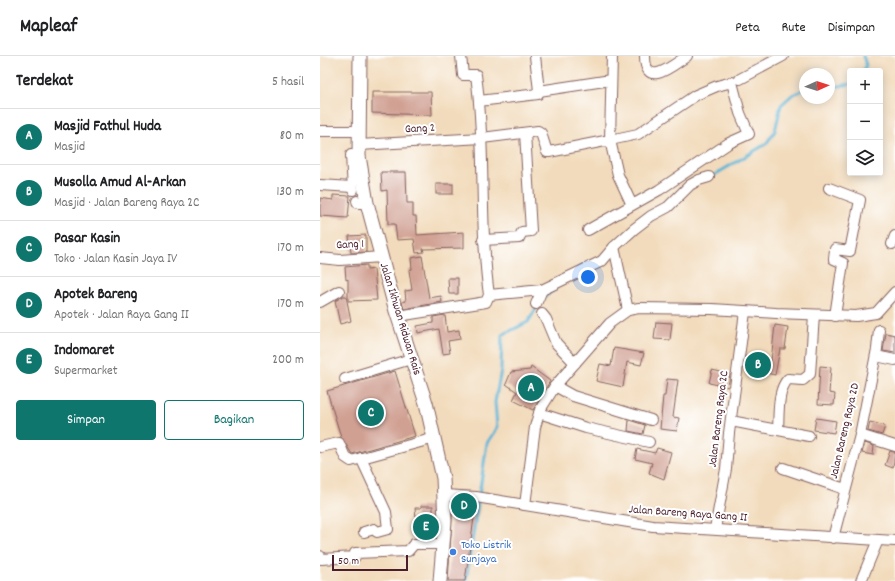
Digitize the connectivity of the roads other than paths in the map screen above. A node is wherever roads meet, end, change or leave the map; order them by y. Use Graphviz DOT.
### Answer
graph roads {
  1 [pos="360,56"];
  2 [pos="461,56"];
  3 [pos="535,56"];
  4 [pos="612,56"];
  5 [pos="645,56"];
  6 [pos="687,56"];
  7 [pos="783,56"];
  8 [pos="740,79"];
  9 [pos="611,80"];
  10 [pos="539,91"];
  11 [pos="479,101"];
  12 [pos="320,131"];
  13 [pos="359,131"];
  14 [pos="525,133"];
  15 [pos="482,138"];
  16 [pos="610,140"];
  17 [pos="359,150"];
  18 [pos="709,177"];
  19 [pos="320,185"];
  20 [pos="829,188"];
  21 [pos="632,205"];
  22 [pos="588,230"];
  23 [pos="483,240"];
  24 [pos="615,250"];
  25 [pos="381,257"];
  26 [pos="320,258"];
  27 [pos="542,290"];
  28 [pos="339,291"];
  29 [pos="895,292"];
  30 [pos="489,295"];
  31 [pos="320,302"];
  32 [pos="536,304"];
  33 [pos="628,310"];
  34 [pos="745,312"];
  35 [pos="542,314"];
  36 [pos="814,315"];
  37 [pos="398,316"];
  38 [pos="834,316"];
  39 [pos="878,330"];
  40 [pos="876,356"];
  41 [pos="411,359"];
  42 [pos="895,360"];
  43 [pos="575,362"];
  44 [pos="345,379"];
  45 [pos="555,386"];
  46 [pos="539,413"];
  47 [pos="651,420"];
  48 [pos="731,421"];
  49 [pos="778,430"];
  50 [pos="860,435"];
  51 [pos="809,436"];
  52 [pos="435,438"];
  53 [pos="649,442"];
  54 [pos="895,446"];
  55 [pos="320,447"];
  56 [pos="358,459"];
  57 [pos="783,468"];
  58 [pos="845,489"];
  59 [pos="445,495"];
  60 [pos="525,505"];
  61 [pos="715,529"];
  62 [pos="364,532"];
  63 [pos="832,538"];
  64 [pos="878,540"];
  65 [pos="895,540"];
  66 [pos="443,544"];
  67 [pos="320,556"];
  68 [pos="440,581"];
  69 [pos="861,581"];
  1 -- 13 [label="main road, Jalan Ikhwan Ridwan Rais"];
  2 -- 11 [label="street"];
  3 -- 10 [label="street"];
  4 -- 9 [label="street"];
  5 -- 6 [label="street"];
  7 -- 8 [label="street"];
  9 -- 10 [label="street"];
  9 -- 16 [label="street"];
  10 -- 11 [label="street"];
  11 -- 15 [label="street"];
  12 -- 13 [label="street"];
  13 -- 17 [label="main road, Jalan Ikhwan Ridwan Rais"];
  14 -- 15 [label="street, Gang 2"];
  14 -- 16 [label="street, Gang 2"];
  14 -- 23 [label="street"];
  15 -- 17 [label="street, Gang 2"];
  15 -- 23 [label="street"];
  16 -- 21 [label="street"];
  16 -- 21 [label="street"];
  17 -- 19 [label="street"];
  17 -- 25 [label="main road, Jalan Ikhwan Ridwan Rais"];
  18 -- 24 [label="street"];
  20 -- 38 [label="street"];
  21 -- 22 [label="street"];
  23 -- 30 [label="street"];
  24 -- 27 [label="street"];
  24 -- 33 [label="street"];
  25 -- 26 [label="street, Gang 1"];
  25 -- 37 [label="main road, Jalan Ikhwan Ridwan Rais"];
  27 -- 30 [label="street"];
  27 -- 32 [label="street"];
  28 -- 31 [label="street"];
  29 -- 38 [label="street"];
  30 -- 37 [label="street"];
  33 -- 34 [label="street"];
  33 -- 43 [label="street"];
  34 -- 36 [label="street"];
  34 -- 48 [label="street, Jalan Bareng Raya 2C"];
  35 -- 43 [label="street"];
  36 -- 38 [label="street"];
  36 -- 49 [label="street"];
  37 -- 41 [label="main road, Jalan Ikhwan Ridwan Rais"];
  39 -- 40 [label="street, Jalan Bareng Raya 2D"];
  40 -- 42 [label="street"];
  40 -- 50 [label="street, Jalan Bareng Raya 2D"];
  41 -- 44 [label="street"];
  41 -- 52 [label="main road, Jalan Ikhwan Ridwan Rais"];
  43 -- 45 [label="street"];
  45 -- 46 [label="street"];
  45 -- 47 [label="street"];
  46 -- 53 [label="street"];
  46 -- 60 [label="street"];
  48 -- 49 [label="street"];
  48 -- 61 [label="street, Jalan Bareng Raya 2C"];
  49 -- 51 [label="street"];
  50 -- 54 [label="street"];
  50 -- 58 [label="street, Jalan Bareng Raya 2D"];
  52 -- 56 [label="street"];
  52 -- 59 [label="main road, Jalan Ikhwan Ridwan Rais"];
  55 -- 56 [label="street"];
  56 -- 62 [label="street"];
  57 -- 58 [label="street"];
  58 -- 63 [label="street, Jalan Bareng Raya 2D"];
  59 -- 60 [label="street, Jalan Bareng Raya Gang II"];
  59 -- 66 [label="main road, Jalan Ikhwan Ridwan Rais"];
  60 -- 61 [label="street, Jalan Bareng Raya Gang II"];
  61 -- 63 [label="street, Jalan Bareng Raya Gang II"];
  63 -- 64 [label="street, Jalan Bareng Raya Gang II"];
  64 -- 65 [label="street, Jalan Bareng Raya Gang II"];
  64 -- 69 [label="street"];
  66 -- 67 [label="street"];
  66 -- 68 [label="main road, Jalan Ikhwan Ridwan Rais"];
}
